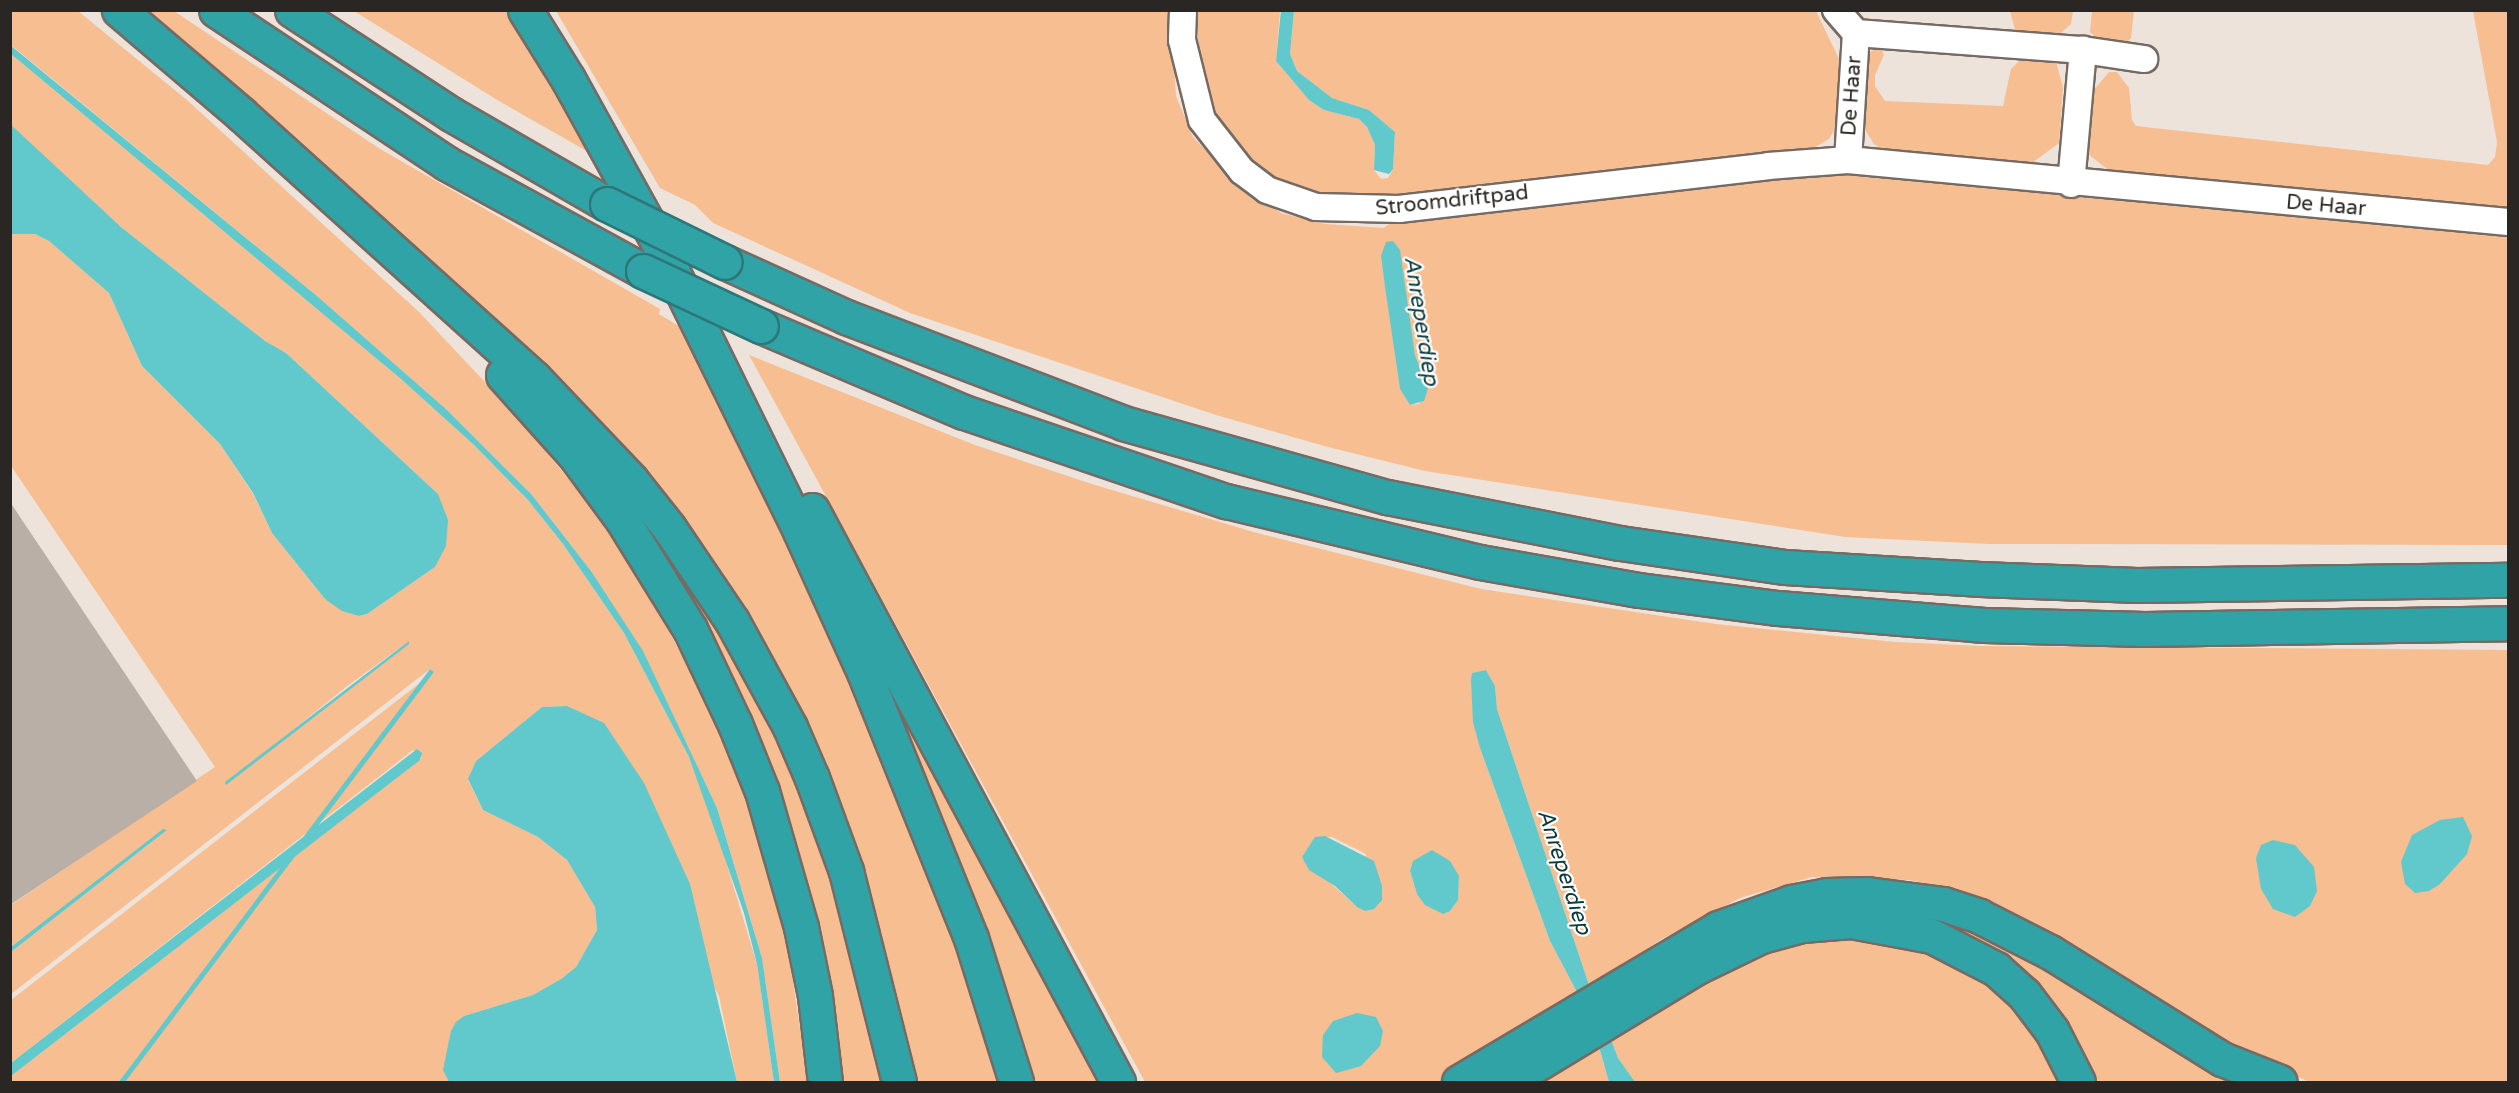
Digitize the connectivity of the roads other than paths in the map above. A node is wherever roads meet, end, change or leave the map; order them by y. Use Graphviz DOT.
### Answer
graph roads {
  1 [pos="119,10"];
  2 [pos="216,10"];
  3 [pos="292,10"];
  4 [pos="525,10"];
  5 [pos="1183,10"];
  6 [pos="1836,10"];
  7 [pos="1856,33"];
  8 [pos="2083,50"];
  9 [pos="2144,59"];
  10 [pos="1848,160"];
  11 [pos="2071,184"];
  12 [pos="2508,222"];
  13 [pos="400,259"];
  14 [pos="707,337"];
  15 [pos="2508,580"];
  16 [pos="2508,623"];
  17 [pos="1619,999"];
  18 [pos="1568,1031"];
  19 [pos="825,1083"];
  20 [pos="899,1083"];
  21 [pos="1016,1083"];
  22 [pos="1119,1083"];
  23 [pos="1458,1083"];
  24 [pos="1506,1083"];
  25 [pos="2078,1083"];
  26 [pos="2280,1083"];
  1 -- 13 [label="highway"];
  2 -- 16 [label="highway, bridge"];
  3 -- 15 [label="highway, bridge"];
  4 -- 14 [label="highway"];
  5 -- 10 [label="street, Stroomdriftpad"];
  6 -- 7 [label="street"];
  7 -- 8 [label="street, De Haar"];
  7 -- 10 [label="street, De Haar"];
  8 -- 9 [label="street, De Haar"];
  8 -- 11 [label="street"];
  10 -- 11 [label="street, De Haar"];
  11 -- 12 [label="street, De Haar"];
  13 -- 19 [label="highway"];
  13 -- 20 [label="highway"];
  14 -- 21 [label="highway"];
  14 -- 22 [label="highway"];
  17 -- 18 [label="highway"];
  17 -- 25 [label="highway"];
  17 -- 26 [label="highway"];
  18 -- 23 [label="highway"];
  18 -- 24 [label="highway"];
}
